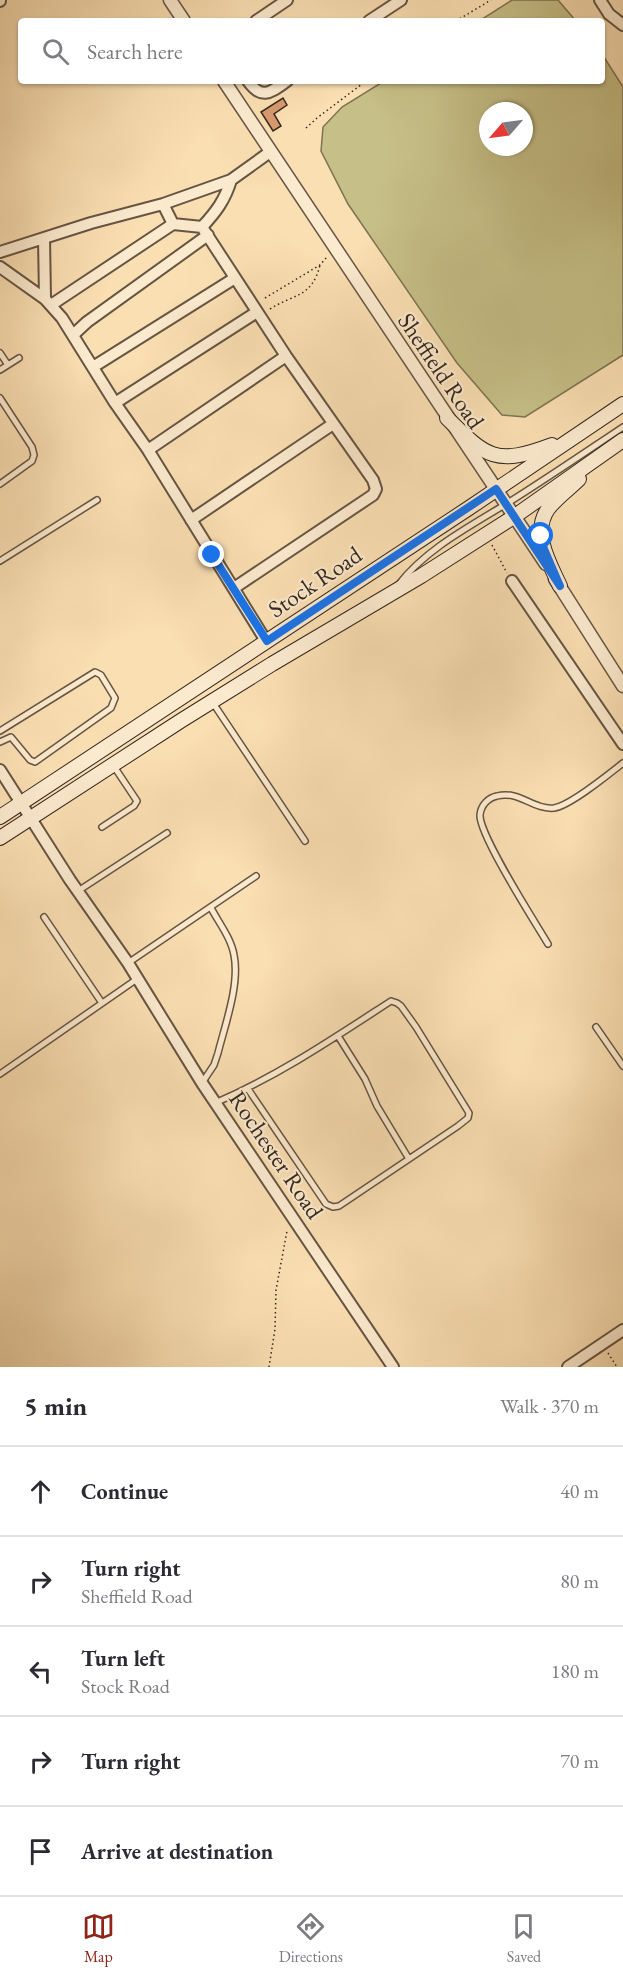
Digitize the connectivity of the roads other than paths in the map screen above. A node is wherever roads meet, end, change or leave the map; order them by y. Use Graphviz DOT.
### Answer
graph roads {
  1 [pos="170,0"];
  2 [pos="287,0"];
  3 [pos="600,0"];
  4 [pos="393,2"];
  5 [pos="182,18"];
  6 [pos="260,18"];
  7 [pos="373,18"];
  8 [pos="623,25"];
  9 [pos="226,84"];
  10 [pos="250,84"];
  11 [pos="283,84"];
  12 [pos="270,152"];
  13 [pos="231,180"];
  14 [pos="163,204"];
  15 [pos="173,224"];
  16 [pos="205,231"];
  17 [pos="44,238"];
  18 [pos="0,252"];
  19 [pos="0,267"];
  20 [pos="235,278"];
  21 [pos="48,302"];
  22 [pos="259,314"];
  23 [pos="73,335"];
  24 [pos="0,353"];
  25 [pos="286,356"];
  26 [pos="19,358"];
  27 [pos="8,365"];
  28 [pos="93,367"];
  29 [pos="0,370"];
  30 [pos="0,398"];
  31 [pos="115,403"];
  32 [pos="623,404"];
  33 [pos="447,418"];
  34 [pos="333,424"];
  35 [pos="623,427"];
  36 [pos="573,437"];
  37 [pos="623,440"];
  38 [pos="147,450"];
  39 [pos="603,454"];
  40 [pos="0,484"];
  41 [pos="496,489"];
  42 [pos="97,500"];
  43 [pos="507,503"];
  44 [pos="515,516"];
  45 [pos="191,520"];
  46 [pos="0,561"];
  47 [pos="513,581"];
  48 [pos="560,586"];
  49 [pos="234,588"];
  50 [pos="392,593"];
  51 [pos="267,641"];
  52 [pos="623,686"];
  53 [pos="212,702"];
  54 [pos="0,722"];
  55 [pos="2,730"];
  56 [pos="0,742"];
  57 [pos="623,744"];
  58 [pos="623,763"];
  59 [pos="113,764"];
  60 [pos="0,770"];
  61 [pos="21,802"];
  62 [pos="0,817"];
  63 [pos="30,818"];
  64 [pos="102,827"];
  65 [pos="167,832"];
  66 [pos="0,838"];
  67 [pos="305,841"];
  68 [pos="256,876"];
  69 [pos="78,891"];
  70 [pos="211,908"];
  71 [pos="44,917"];
  72 [pos="548,944"];
  73 [pos="128,963"];
  74 [pos="137,978"];
  75 [pos="102,1003"];
  76 [pos="596,1027"];
  77 [pos="338,1036"];
  78 [pos="623,1066"];
  79 [pos="0,1074"];
  80 [pos="202,1083"];
  81 [pos="248,1089"];
  82 [pos="215,1103"];
  83 [pos="409,1159"];
  84 [pos="623,1330"];
  85 [pos="393,1367"];
  86 [pos="568,1367"];
  1 -- 5 [label="street"];
  2 -- 6 [label="street"];
  3 -- 8 [label="street"];
  4 -- 7 [label="street"];
  9 -- 12 [label="street, Sheffield Road"];
  10 -- 11 [label="street"];
  12 -- 13 [label="street"];
  12 -- 33 [label="street, Sheffield Road"];
  13 -- 14 [label="street"];
  13 -- 16 [label="street"];
  14 -- 15 [label="street"];
  14 -- 17 [label="street"];
  15 -- 16 [label="street"];
  15 -- 21 [label="street"];
  16 -- 20 [label="street"];
  16 -- 23 [label="street"];
  17 -- 18 [label="street"];
  17 -- 21 [label="street"];
  19 -- 21 [label="street"];
  20 -- 22 [label="street"];
  20 -- 28 [label="street"];
  21 -- 23 [label="street"];
  22 -- 25 [label="street"];
  22 -- 31 [label="street"];
  23 -- 28 [label="street"];
  24 -- 27 [label="lane"];
  25 -- 34 [label="street"];
  25 -- 38 [label="street"];
  26 -- 27 [label="lane"];
  27 -- 29 [label="lane"];
  28 -- 31 [label="street"];
  30 -- 40 [label="lane"];
  31 -- 38 [label="street"];
  32 -- 36 [label="main road, Stock Road"];
  33 -- 36 [label="main road"];
  33 -- 41 [label="street, Sheffield Road"];
  34 -- 45 [label="street"];
  34 -- 49 [label="street"];
  35 -- 43 [label="lane"];
  36 -- 41 [label="main road, Stock Road"];
  37 -- 39 [label="main road, Stock Road"];
  38 -- 45 [label="street"];
  39 -- 44 [label="main road, Stock Road"];
  39 -- 48 [label="main road"];
  41 -- 43 [label="street, Sheffield Road"];
  41 -- 51 [label="main road, Stock Road"];
  42 -- 46 [label="lane"];
  43 -- 44 [label="street, Sheffield Road"];
  43 -- 50 [label="lane"];
  44 -- 48 [label="street, Sheffield Road"];
  44 -- 50 [label="main road, Stock Road"];
  45 -- 49 [label="street"];
  47 -- 57 [label="street"];
  48 -- 52 [label="street, Sheffield Road"];
  49 -- 51 [label="street"];
  50 -- 53 [label="main road, Stock Road"];
  51 -- 61 [label="main road, Stock Road"];
  53 -- 59 [label="main road, Stock Road"];
  53 -- 67 [label="lane"];
  54 -- 55 [label="lane"];
  55 -- 56 [label="lane"];
  58 -- 72 [label="lane"];
  59 -- 63 [label="main road, Stock Road"];
  59 -- 64 [label="lane"];
  60 -- 61 [label="street, Rochester Road"];
  61 -- 62 [label="main road, Stock Road"];
  61 -- 63 [label="street, Rochester Road"];
  63 -- 66 [label="main road, Stock Road"];
  63 -- 69 [label="street, Rochester Road"];
  65 -- 69 [label="lane"];
  68 -- 70 [label="lane"];
  69 -- 73 [label="street, Rochester Road"];
  70 -- 73 [label="lane"];
  70 -- 80 [label="lane"];
  71 -- 75 [label="lane"];
  73 -- 74 [label="street, Rochester Road"];
  74 -- 75 [label="lane"];
  74 -- 80 [label="street, Rochester Road"];
  75 -- 79 [label="lane"];
  76 -- 78 [label="lane"];
  77 -- 81 [label="lane"];
  77 -- 83 [label="lane"];
  77 -- 83 [label="lane"];
  80 -- 82 [label="street, Rochester Road"];
  81 -- 82 [label="lane"];
  81 -- 83 [label="lane"];
  82 -- 85 [label="street, Rochester Road"];
  84 -- 86 [label="street"];
}
